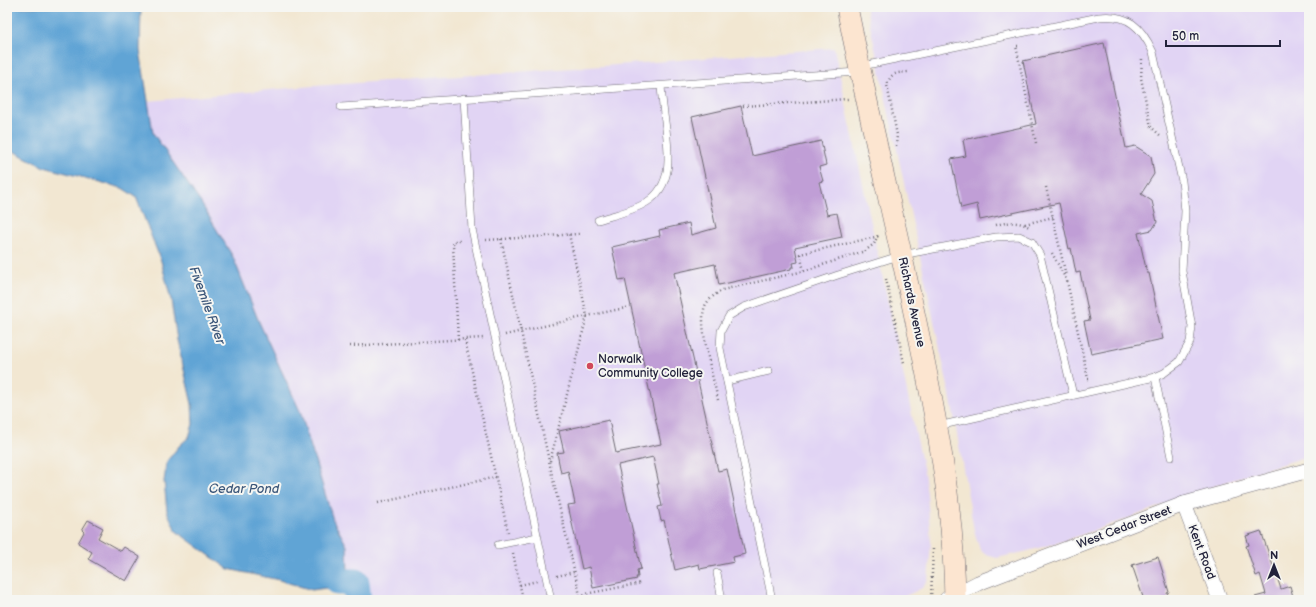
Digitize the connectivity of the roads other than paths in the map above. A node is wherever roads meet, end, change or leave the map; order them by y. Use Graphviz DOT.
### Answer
graph roads {
  1 [pos="847,7"];
  2 [pos="854,70"];
  3 [pos="661,86"];
  4 [pos="464,98"];
  5 [pos="341,107"];
  6 [pos="598,220"];
  7 [pos="902,255"];
  8 [pos="769,371"];
  9 [pos="1154,377"];
  10 [pos="727,380"];
  11 [pos="1072,395"];
  12 [pos="938,426"];
  13 [pos="1171,457"];
  14 [pos="1309,470"];
  15 [pos="1184,504"];
  16 [pos="537,536"];
  17 [pos="498,545"];
  18 [pos="717,574"];
  19 [pos="952,598"];
  20 [pos="551,600"];
  21 [pos="722,600"];
  22 [pos="772,600"];
  23 [pos="1220,600"];
  1 -- 2 [label="street, Richards Avenue"];
  2 -- 3 [label="lane"];
  2 -- 7 [label="street, Richards Avenue"];
  2 -- 9 [label="lane"];
  3 -- 4 [label="lane"];
  3 -- 6 [label="lane"];
  4 -- 5 [label="lane"];
  4 -- 16 [label="lane"];
  7 -- 10 [label="lane"];
  7 -- 11 [label="lane"];
  7 -- 12 [label="street, Richards Avenue"];
  8 -- 10 [label="lane"];
  9 -- 11 [label="lane"];
  9 -- 13 [label="lane"];
  10 -- 22 [label="lane"];
  11 -- 12 [label="lane"];
  12 -- 19 [label="street, Richards Avenue"];
  14 -- 15 [label="street, West Cedar Street"];
  15 -- 19 [label="street, West Cedar Street"];
  15 -- 23 [label="street, Kent Road"];
  16 -- 17 [label="lane"];
  16 -- 20 [label="lane"];
  18 -- 21 [label="lane"];
}
